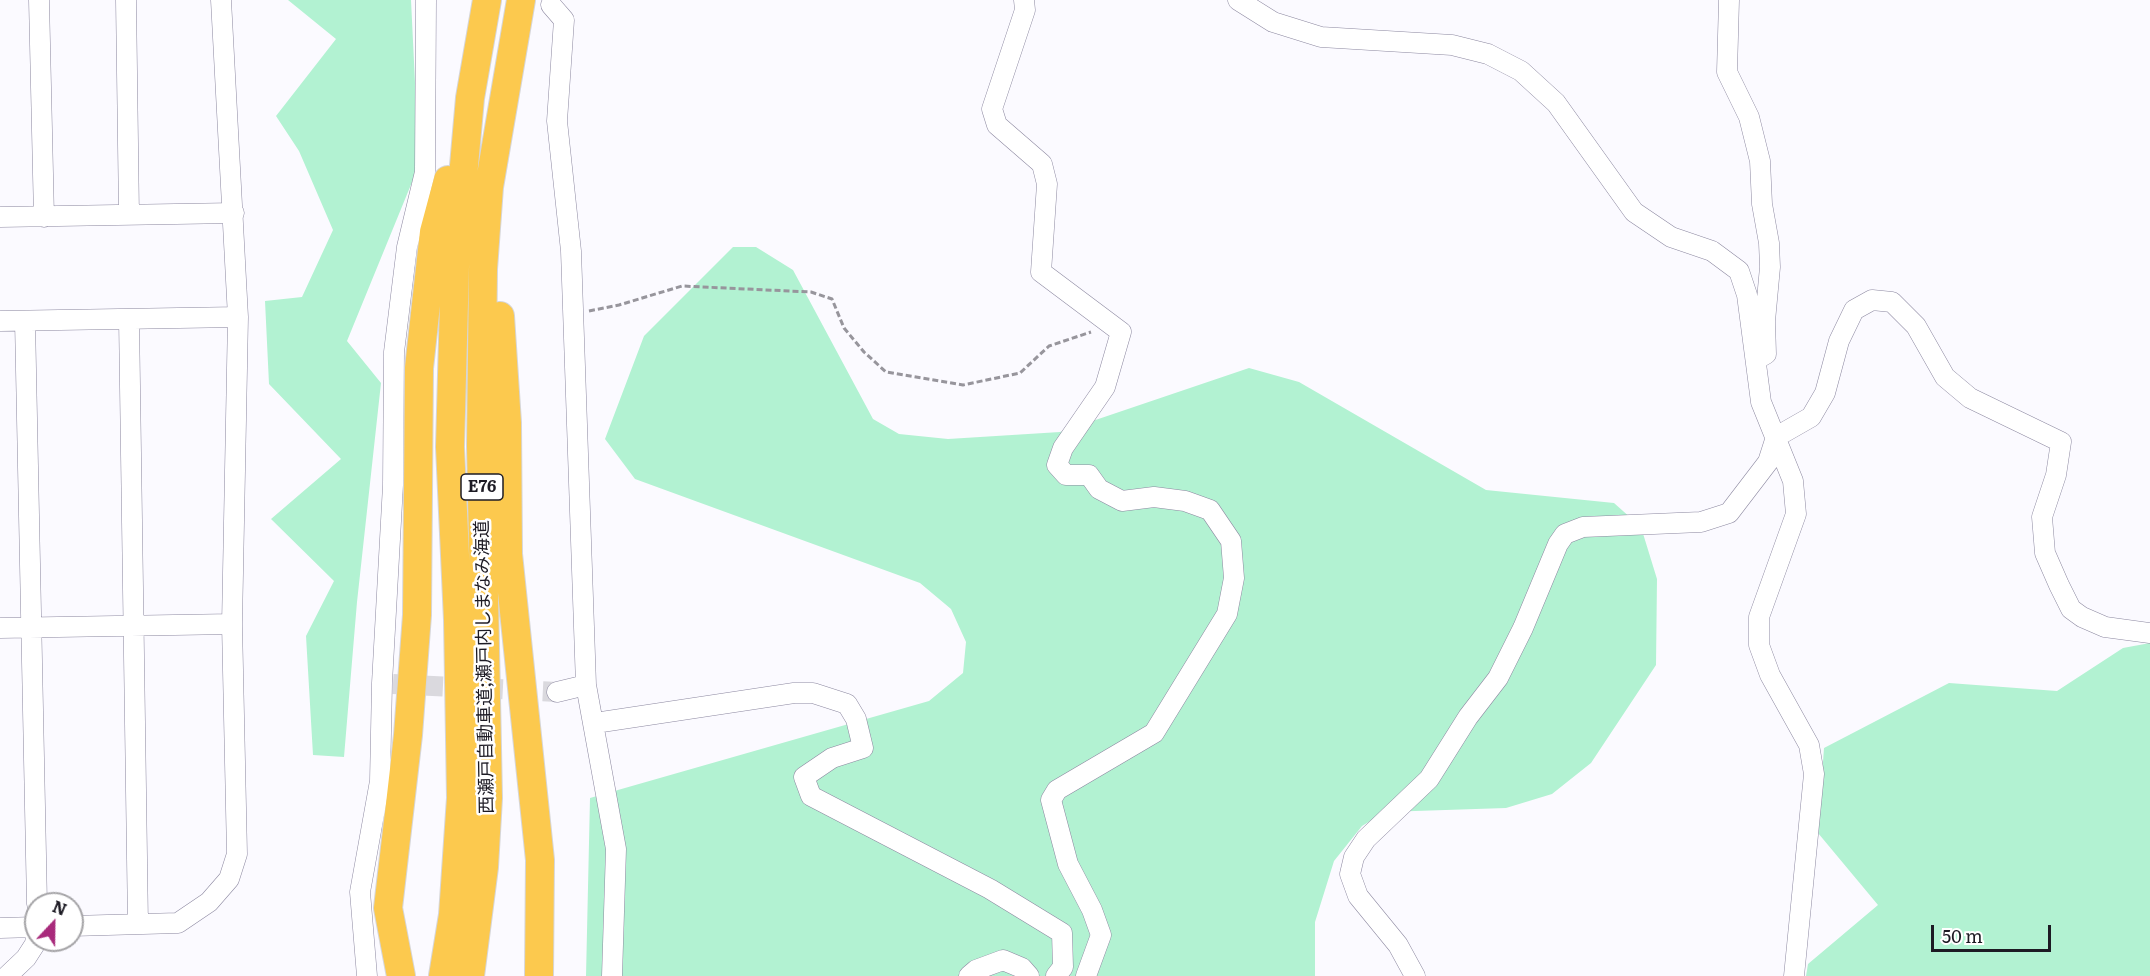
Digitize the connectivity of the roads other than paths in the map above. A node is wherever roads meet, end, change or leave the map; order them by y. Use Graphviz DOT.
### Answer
graph roads {
  1 [pos="39,0"];
  2 [pos="126,0"];
  3 [pos="222,0"];
  4 [pos="426,0"];
  5 [pos="487,0"];
  6 [pos="521,0"];
  7 [pos="1024,0"];
  8 [pos="1238,0"];
  9 [pos="1729,0"];
  10 [pos="551,4"];
  11 [pos="511,54"];
  12 [pos="470,98"];
  13 [pos="234,213"];
  14 [pos="129,215"];
  15 [pos="44,216"];
  16 [pos="0,217"];
  17 [pos="238,317"];
  18 [pos="129,319"];
  19 [pos="0,321"];
  20 [pos="25,321"];
  21 [pos="1754,361"];
  22 [pos="1776,436"];
  23 [pos="232,624"];
  24 [pos="134,626"];
  25 [pos="31,627"];
  26 [pos="0,628"];
  27 [pos="2150,633"];
  28 [pos="586,684"];
  29 [pos="557,692"];
  30 [pos="595,723"];
  31 [pos="37,892"];
  32 [pos="138,924"];
  33 [pos="84,926"];
  34 [pos="24,927"];
  35 [pos="0,928"];
  36 [pos="30,952"];
  37 [pos="7,976"];
  38 [pos="367,976"];
  39 [pos="401,976"];
  40 [pos="443,976"];
  41 [pos="471,976"];
  42 [pos="539,976"];
  43 [pos="612,976"];
  44 [pos="969,976"];
  45 [pos="1029,976"];
  46 [pos="1056,976"];
  47 [pos="1086,976"];
  48 [pos="1414,976"];
  49 [pos="1794,976"];
  1 -- 15 [label="street"];
  2 -- 14 [label="street"];
  3 -- 13 [label="street"];
  4 -- 38 [label="street"];
  5 -- 12 [label="highway, 西瀬戸自動車道;瀬戸内しまなみ海道 / E76"];
  6 -- 11 [label="highway, 西瀬戸自動車道;瀬戸内しまなみ海道 / E76"];
  7 -- 47 [label="street"];
  8 -- 21 [label="street"];
  9 -- 21 [label="street"];
  10 -- 28 [label="street"];
  11 -- 41 [label="highway, 西瀬戸自動車道;瀬戸内しまなみ海道 / E76"];
  11 -- 42 [label="highway"];
  12 -- 39 [label="highway"];
  12 -- 40 [label="highway, 西瀬戸自動車道;瀬戸内しまなみ海道 / E76"];
  13 -- 14 [label="street"];
  13 -- 17 [label="street"];
  14 -- 15 [label="street"];
  15 -- 16 [label="street"];
  17 -- 18 [label="street"];
  17 -- 23 [label="street"];
  18 -- 20 [label="street"];
  18 -- 24 [label="street"];
  19 -- 20 [label="street"];
  20 -- 25 [label="street"];
  21 -- 22 [label="street"];
  22 -- 27 [label="street"];
  22 -- 48 [label="street"];
  22 -- 49 [label="street"];
  23 -- 24 [label="street"];
  23 -- 32 [label="street"];
  24 -- 25 [label="street"];
  24 -- 32 [label="street"];
  25 -- 26 [label="street"];
  25 -- 31 [label="street"];
  28 -- 29 [label="street"];
  28 -- 30 [label="street"];
  30 -- 43 [label="street"];
  30 -- 46 [label="street"];
  32 -- 33 [label="street"];
  34 -- 35 [label="street"];
  36 -- 37 [label="street"];
  44 -- 45 [label="street"];
}
